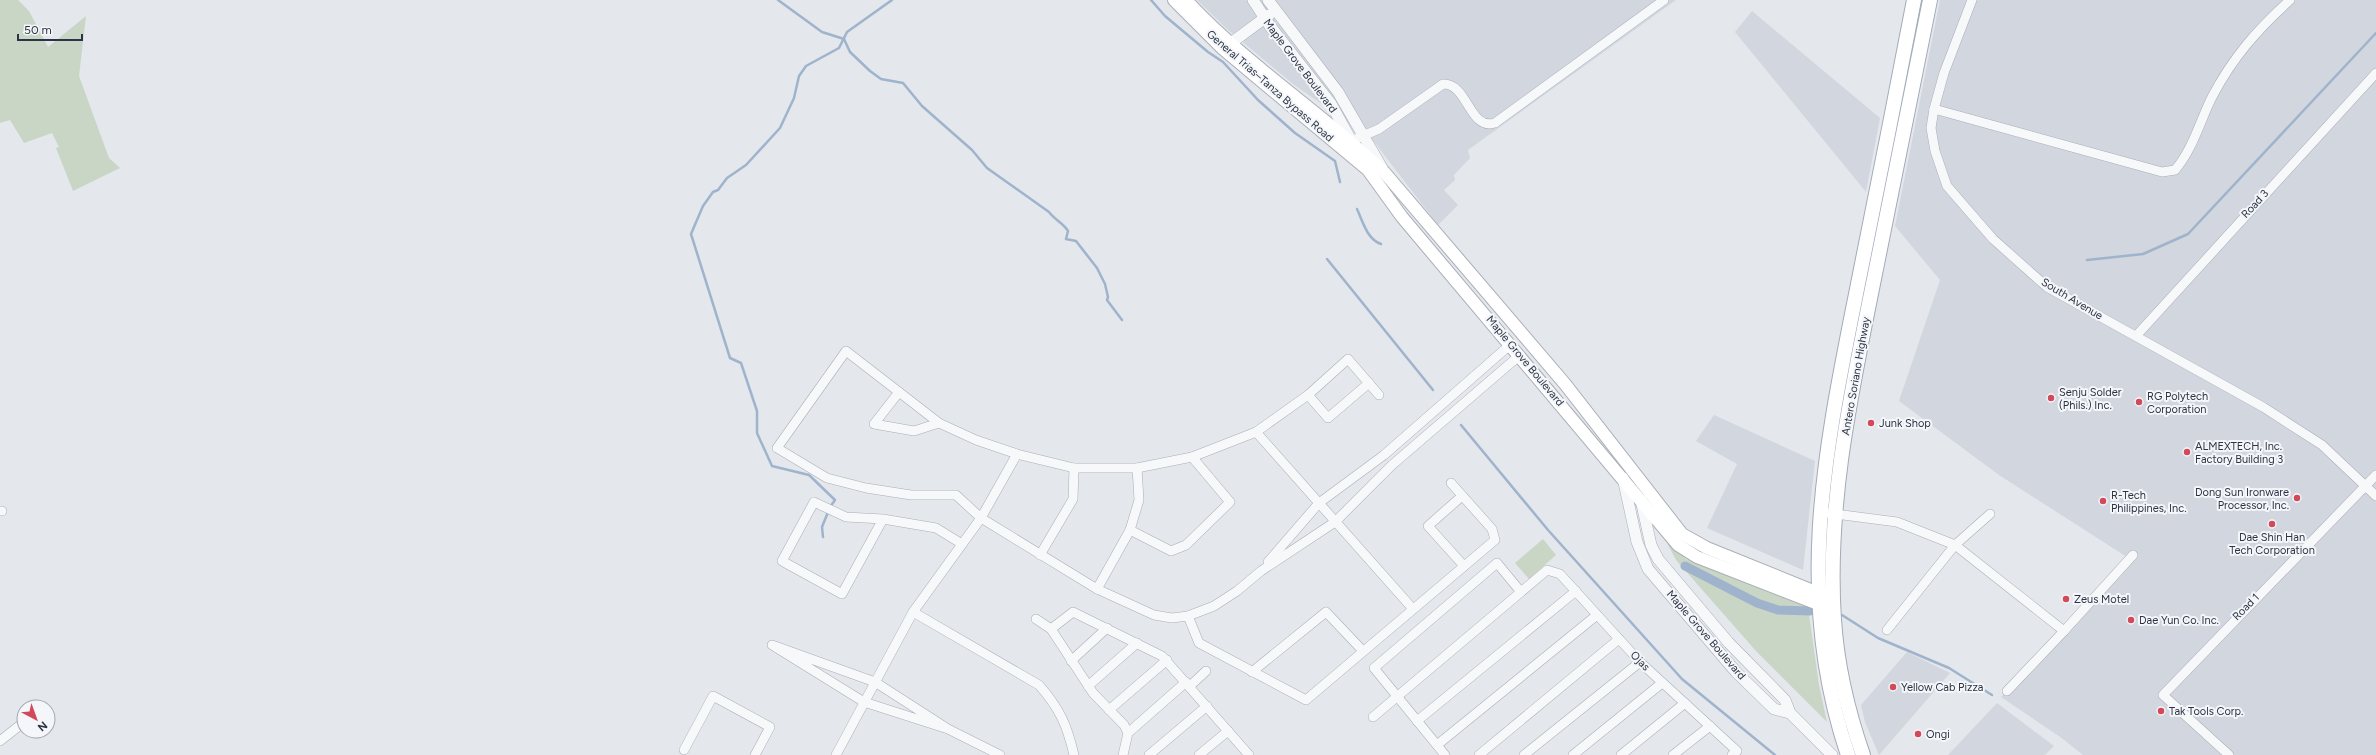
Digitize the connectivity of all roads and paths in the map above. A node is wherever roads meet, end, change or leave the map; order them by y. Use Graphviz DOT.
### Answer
graph roads {
  1 [pos="1174,0"];
  2 [pos="1186,0"];
  3 [pos="1253,0"];
  4 [pos="1268,0"];
  5 [pos="1664,0"];
  6 [pos="1914,0"];
  7 [pos="1930,0"];
  8 [pos="1972,0"];
  9 [pos="2290,0"];
  10 [pos="1275,11"];
  11 [pos="1265,18"];
  12 [pos="1231,43"];
  13 [pos="2376,73"];
  14 [pos="1934,109"];
  15 [pos="1363,136"];
  16 [pos="1351,141"];
  17 [pos="1368,170"];
  18 [pos="1384,172"];
  19 [pos="2136,336"];
  20 [pos="1511,344"];
  21 [pos="1520,355"];
  22 [pos="1369,383"];
  23 [pos="899,392"];
  24 [pos="1308,395"];
  25 [pos="1379,395"];
  26 [pos="939,423"];
  27 [pos="1256,432"];
  28 [pos="1017,454"];
  29 [pos="1384,455"];
  30 [pos="1192,457"];
  31 [pos="1392,465"];
  32 [pos="1074,468"];
  33 [pos="1137,468"];
  34 [pos="2376,474"];
  35 [pos="1628,475"];
  36 [pos="1451,483"];
  37 [pos="2366,486"];
  38 [pos="1462,496"];
  39 [pos="2376,496"];
  40 [pos="1640,498"];
  41 [pos="1319,503"];
  42 [pos="1820,512"];
  43 [pos="1835,512"];
  44 [pos="1990,514"];
  45 [pos="981,518"];
  46 [pos="883,519"];
  47 [pos="1335,522"];
  48 [pos="1130,530"];
  49 [pos="962,544"];
  50 [pos="1955,545"];
  51 [pos="1040,555"];
  52 [pos="2133,555"];
  53 [pos="1464,566"];
  54 [pos="1261,571"];
  55 [pos="1097,589"];
  56 [pos="1576,591"];
  57 [pos="1521,592"];
  58 [pos="1818,598"];
  59 [pos="1833,603"];
  60 [pos="1413,609"];
  61 [pos="913,612"];
  62 [pos="1597,615"];
  63 [pos="1188,616"];
  64 [pos="1036,619"];
  65 [pos="1107,628"];
  66 [pos="1051,629"];
  67 [pos="1887,630"];
  68 [pos="2064,631"];
  69 [pos="1618,638"];
  70 [pos="1136,643"];
  71 [pos="1363,651"];
  72 [pos="1167,660"];
  73 [pos="1071,661"];
  74 [pos="1640,662"];
  75 [pos="1206,671"];
  76 [pos="1252,672"];
  77 [pos="875,682"];
  78 [pos="1662,683"];
  79 [pos="1188,684"];
  80 [pos="1088,686"];
  81 [pos="2007,691"];
  82 [pos="1397,697"];
  83 [pos="864,702"];
  84 [pos="1685,703"];
  85 [pos="1207,706"];
  86 [pos="1110,710"];
  87 [pos="1790,713"];
  88 [pos="1373,717"];
  89 [pos="1417,721"];
  90 [pos="1710,726"];
  91 [pos="16,728"];
  92 [pos="948,729"];
  93 [pos="1228,731"];
  94 [pos="1128,733"];
  95 [pos="0,740"];
  96 [pos="1437,745"];
  97 [pos="684,750"];
  98 [pos="1734,753"];
  99 [pos="755,755"];
  100 [pos="836,755"];
  101 [pos="1000,755"];
  102 [pos="1074,755"];
  103 [pos="1123,755"];
  104 [pos="1149,755"];
  105 [pos="1199,755"];
  106 [pos="1247,755"];
  107 [pos="1445,755"];
  108 [pos="1478,755"];
  109 [pos="1524,755"];
  110 [pos="1573,755"];
  111 [pos="1620,755"];
  112 [pos="1673,755"];
  113 [pos="1832,755"];
  114 [pos="1848,755"];
  115 [pos="1863,755"];
  116 [pos="2229,755"];
  1 -- 17 [label="main road, General Trias–Tanza Bypass Road"];
  2 -- 12 [label="main road, General Trias–Tanza Bypass Road"];
  3 -- 11 [label="street, Maple Grove Boulevard"];
  4 -- 10 [label="street, Maple Grove Boulevard"];
  5 -- 15 [label="street"];
  6 -- 42 [label="main road, Antero Soriano Highway"];
  7 -- 43 [label="main road, Antero Soriano Highway"];
  8 -- 14 [label="street, South Avenue"];
  9 -- 14 [label="street"];
  10 -- 11 [label="street"];
  10 -- 15 [label="street, Maple Grove Boulevard"];
  11 -- 12 [label="street"];
  11 -- 16 [label="street, Maple Grove Boulevard"];
  12 -- 16 [label="main road, General Trias–Tanza Bypass Road"];
  13 -- 19 [label="street, Road 3"];
  14 -- 19 [label="street, South Avenue"];
  15 -- 16 [label="street"];
  15 -- 18 [label="street, Maple Grove Boulevard"];
  16 -- 17 [label="street, Maple Grove Boulevard"];
  16 -- 18 [label="main road, General Trias–Tanza Bypass Road"];
  17 -- 20 [label="main road, Maple Grove Boulevard"];
  18 -- 35 [label="main road, Maple Grove Boulevard"];
  19 -- 37 [label="street, South Avenue"];
  20 -- 21 [label="main road, Maple Grove Boulevard"];
  20 -- 29 [label="street"];
  21 -- 31 [label="street"];
  21 -- 35 [label="main road, Maple Grove Boulevard"];
  22 -- 24 [label="street"];
  22 -- 24 [label="street"];
  22 -- 25 [label="street"];
  23 -- 26 [label="street"];
  23 -- 26 [label="street"];
  23 -- 45 [label="street"];
  24 -- 27 [label="street"];
  26 -- 28 [label="street"];
  27 -- 30 [label="street"];
  27 -- 41 [label="street"];
  28 -- 32 [label="street"];
  28 -- 45 [label="street"];
  29 -- 31 [label="street"];
  29 -- 41 [label="street"];
  30 -- 33 [label="street"];
  30 -- 48 [label="street"];
  31 -- 47 [label="street"];
  32 -- 33 [label="street"];
  32 -- 51 [label="street"];
  33 -- 48 [label="street"];
  34 -- 37 [label="street, Road 1"];
  35 -- 40 [label="main road"];
  35 -- 58 [label="main road"];
  35 -- 87 [label="street, Maple Grove Boulevard"];
  36 -- 38 [label="street"];
  37 -- 39 [label="street, South Avenue"];
  37 -- 116 [label="street, Road 1"];
  38 -- 53 [label="street"];
  38 -- 53 [label="street"];
  40 -- 58 [label="main road"];
  40 -- 87 [label="street, Maple Grove Boulevard"];
  41 -- 47 [label="street"];
  41 -- 54 [label="street"];
  42 -- 43 [label="street"];
  42 -- 58 [label="main road, Antero Soriano Highway"];
  43 -- 50 [label="street"];
  43 -- 59 [label="main road, Antero Soriano Highway"];
  44 -- 50 [label="street"];
  45 -- 49 [label="street"];
  45 -- 51 [label="street"];
  46 -- 46 [label="street"];
  46 -- 49 [label="street"];
  47 -- 54 [label="street"];
  47 -- 60 [label="street"];
  48 -- 55 [label="street"];
  49 -- 61 [label="street"];
  50 -- 67 [label="street"];
  50 -- 68 [label="street"];
  51 -- 55 [label="street"];
  52 -- 68 [label="street"];
  53 -- 60 [label="street"];
  54 -- 63 [label="street"];
  55 -- 63 [label="street"];
  56 -- 57 [label="street, Ojas"];
  56 -- 62 [label="street, Ojas"];
  56 -- 89 [label="street"];
  57 -- 82 [label="street"];
  57 -- 82 [label="street"];
  58 -- 59 [label="main road"];
  58 -- 114 [label="main road, Antero Soriano Highway"];
  59 -- 115 [label="main road, Antero Soriano Highway"];
  60 -- 71 [label="street"];
  61 -- 77 [label="street"];
  61 -- 102 [label="street"];
  62 -- 69 [label="street, Ojas"];
  62 -- 96 [label="street"];
  63 -- 76 [label="street"];
  64 -- 66 [label="street"];
  65 -- 66 [label="street"];
  65 -- 70 [label="street"];
  65 -- 73 [label="street"];
  66 -- 73 [label="street"];
  68 -- 81 [label="street"];
  69 -- 74 [label="street, Ojas"];
  69 -- 108 [label="street"];
  70 -- 72 [label="street"];
  70 -- 80 [label="street"];
  71 -- 76 [label="street"];
  71 -- 76 [label="street"];
  72 -- 79 [label="street"];
  72 -- 86 [label="street"];
  73 -- 80 [label="street"];
  74 -- 78 [label="street, Ojas"];
  74 -- 109 [label="street"];
  75 -- 79 [label="street"];
  77 -- 83 [label="street"];
  77 -- 83 [label="street"];
  77 -- 92 [label="street"];
  78 -- 84 [label="street, Ojas"];
  78 -- 110 [label="street"];
  79 -- 85 [label="street"];
  79 -- 94 [label="street"];
  80 -- 86 [label="street"];
  82 -- 88 [label="street"];
  82 -- 89 [label="street"];
  83 -- 92 [label="street"];
  83 -- 100 [label="street"];
  84 -- 90 [label="street, Ojas"];
  84 -- 111 [label="street"];
  85 -- 93 [label="street"];
  85 -- 104 [label="street"];
  86 -- 94 [label="street"];
  87 -- 113 [label="street, Maple Grove Boulevard"];
  89 -- 96 [label="street"];
  90 -- 98 [label="street, Ojas"];
  90 -- 112 [label="street"];
  91 -- 95 [label="street"];
  92 -- 101 [label="street"];
  93 -- 105 [label="street"];
  93 -- 106 [label="street"];
  94 -- 103 [label="street"];
  96 -- 107 [label="street"];
  97 -- 99 [label="street"];
}
